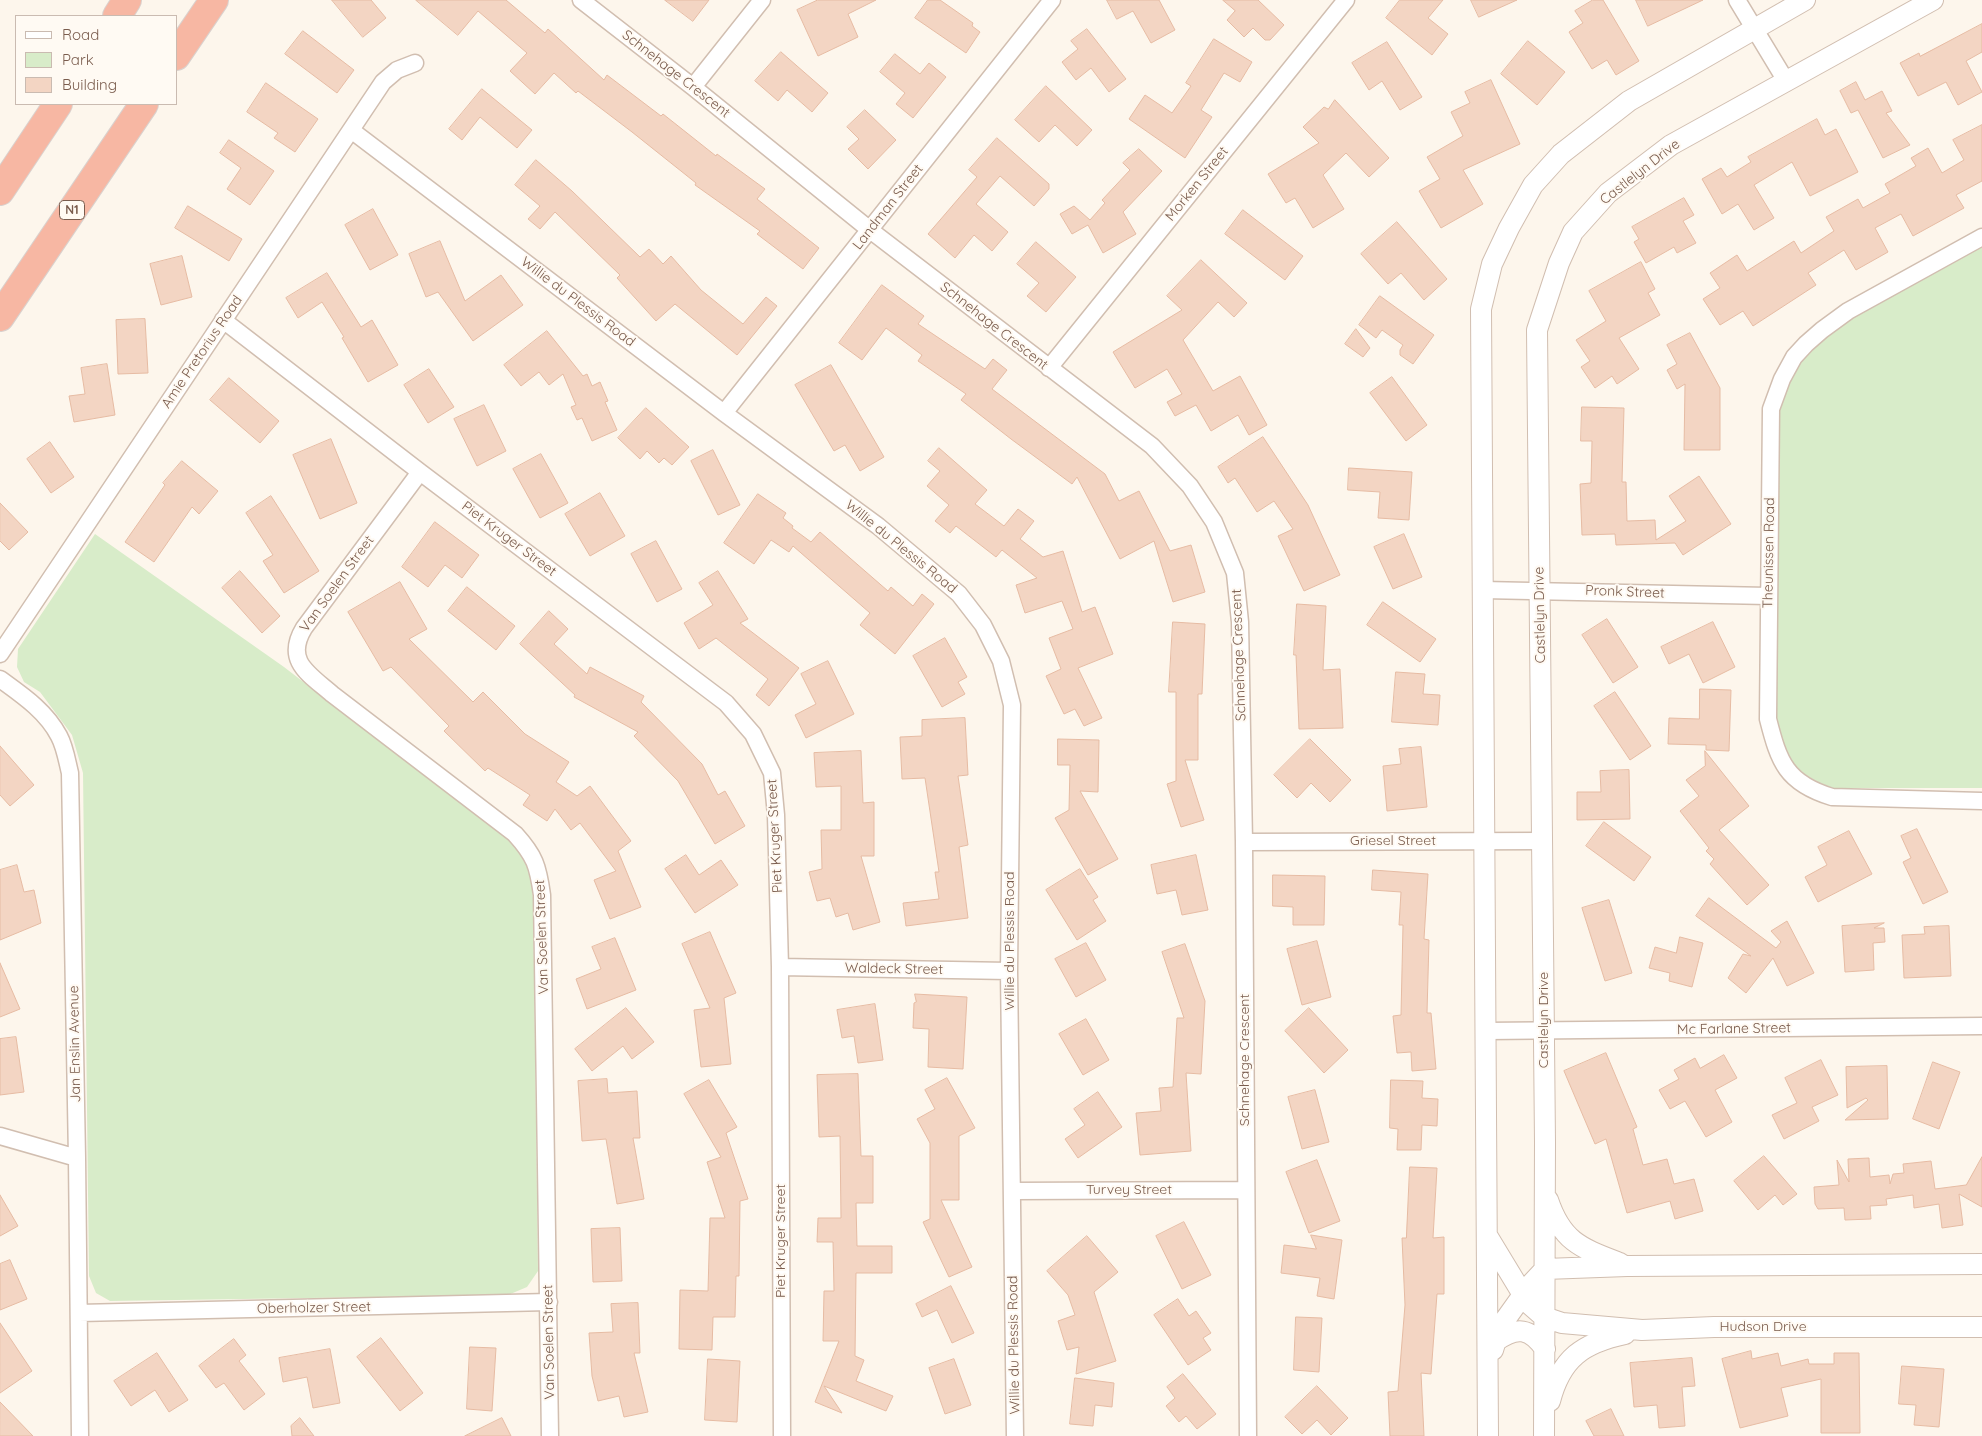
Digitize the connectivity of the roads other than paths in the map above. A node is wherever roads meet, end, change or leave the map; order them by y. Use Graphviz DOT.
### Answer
graph roads {
  1 [pos="127,0"];
  2 [pos="214,0"];
  3 [pos="581,0"];
  4 [pos="762,0"];
  5 [pos="1052,0"];
  6 [pos="1346,0"];
  7 [pos="1737,0"];
  8 [pos="1805,0"];
  9 [pos="1932,0"];
  10 [pos="118,15"];
  11 [pos="1754,28"];
  12 [pos="178,53"];
  13 [pos="415,64"];
  14 [pos="1786,81"];
  15 [pos="693,87"];
  16 [pos="57,105"];
  17 [pos="143,105"];
  18 [pos="351,130"];
  19 [pos="0,191"];
  20 [pos="870,230"];
  21 [pos="1982,237"];
  22 [pos="0,317"];
  23 [pos="223,320"];
  24 [pos="1049,368"];
  25 [pos="724,413"];
  26 [pos="420,472"];
  27 [pos="1483,590"];
  28 [pos="1540,590"];
  29 [pos="1768,596"];
  30 [pos="0,654"];
  31 [pos="0,679"];
  32 [pos="1982,801"];
  33 [pos="1484,841"];
  34 [pos="1542,841"];
  35 [pos="1244,842"];
  36 [pos="780,967"];
  37 [pos="1009,972"];
  38 [pos="1982,1026"];
  39 [pos="1486,1031"];
  40 [pos="1544,1031"];
  41 [pos="0,1136"];
  42 [pos="77,1158"];
  43 [pos="1545,1188"];
  44 [pos="1245,1190"];
  45 [pos="1013,1191"];
  46 [pos="1487,1236"];
  47 [pos="1982,1264"];
  48 [pos="1628,1266"];
  49 [pos="1544,1269"];
  50 [pos="1522,1296"];
  51 [pos="549,1302"];
  52 [pos="79,1313"];
  53 [pos="1544,1317"];
  54 [pos="1982,1327"];
  55 [pos="1642,1330"];
  56 [pos="1496,1341"];
  57 [pos="1545,1349"];
  58 [pos="1488,1366"];
  59 [pos="1544,1432"];
  60 [pos="80,1436"];
  61 [pos="550,1436"];
  62 [pos="782,1436"];
  63 [pos="1015,1436"];
  64 [pos="1248,1436"];
  65 [pos="1488,1436"];
  1 -- 10 [label="highway"];
  2 -- 12 [label="highway"];
  3 -- 15 [label="street, Schnehage Crescent"];
  4 -- 15 [label="street"];
  5 -- 20 [label="street, Landman Street"];
  6 -- 24 [label="street, Morken Street"];
  7 -- 11 [label="street"];
  8 -- 11 [label="street"];
  9 -- 14 [label="street, Castlelyn Drive"];
  11 -- 14 [label="street"];
  11 -- 27 [label="street"];
  13 -- 18 [label="street, Amie Pretorius Road"];
  14 -- 28 [label="street, Castlelyn Drive"];
  15 -- 20 [label="street, Schnehage Crescent"];
  16 -- 19 [label="highway"];
  17 -- 22 [label="highway, N1"];
  18 -- 23 [label="street, Amie Pretorius Road"];
  18 -- 25 [label="street, Willie du Plessis Road"];
  20 -- 24 [label="street, Schnehage Crescent"];
  20 -- 25 [label="street, Landman Street"];
  21 -- 29 [label="street, Theunissen Road"];
  23 -- 26 [label="street, Piet Kruger Street"];
  23 -- 30 [label="street, Amie Pretorius Road"];
  24 -- 35 [label="street, Schnehage Crescent"];
  25 -- 37 [label="street, Willie du Plessis Road"];
  26 -- 36 [label="street, Piet Kruger Street"];
  26 -- 51 [label="street, Van Soelen Street"];
  27 -- 28 [label="street, Pronk Street"];
  27 -- 33 [label="street"];
  28 -- 29 [label="street, Pronk Street"];
  28 -- 34 [label="street, Castlelyn Drive"];
  29 -- 32 [label="street, Theunissen Road"];
  31 -- 42 [label="street, Jan Enslin Avenue"];
  33 -- 34 [label="street, Griesel Street"];
  33 -- 35 [label="street, Griesel Street"];
  33 -- 39 [label="street"];
  34 -- 40 [label="street, Castlelyn Drive"];
  35 -- 44 [label="street, Schnehage Crescent"];
  36 -- 37 [label="street, Waldeck Street"];
  36 -- 62 [label="street, Piet Kruger Street"];
  37 -- 45 [label="street, Willie du Plessis Road"];
  38 -- 40 [label="street, Mc Farlane Street"];
  39 -- 40 [label="street, Mc Farlane Street"];
  39 -- 46 [label="street"];
  40 -- 43 [label="street, Castlelyn Drive"];
  41 -- 42 [label="street"];
  42 -- 52 [label="street, Jan Enslin Avenue"];
  43 -- 48 [label="street"];
  43 -- 49 [label="street, Castlelyn Drive"];
  44 -- 45 [label="street, Turvey Street"];
  44 -- 64 [label="street, Schnehage Crescent"];
  45 -- 63 [label="street, Willie du Plessis Road"];
  46 -- 50 [label="street"];
  46 -- 58 [label="street"];
  47 -- 48 [label="street"];
  48 -- 49 [label="street"];
  49 -- 50 [label="street"];
  49 -- 53 [label="street, Castlelyn Drive"];
  50 -- 53 [label="street"];
  50 -- 56 [label="street"];
  51 -- 52 [label="street, Oberholzer Street"];
  51 -- 61 [label="street, Van Soelen Street"];
  52 -- 60 [label="street, Jan Enslin Avenue"];
  53 -- 55 [label="street, Hudson Drive"];
  53 -- 57 [label="street, Castlelyn Drive"];
  54 -- 55 [label="street, Hudson Drive"];
  55 -- 59 [label="street"];
  56 -- 57 [label="street"];
  56 -- 58 [label="street"];
  57 -- 59 [label="street, Castlelyn Drive"];
  58 -- 65 [label="street"];
}
